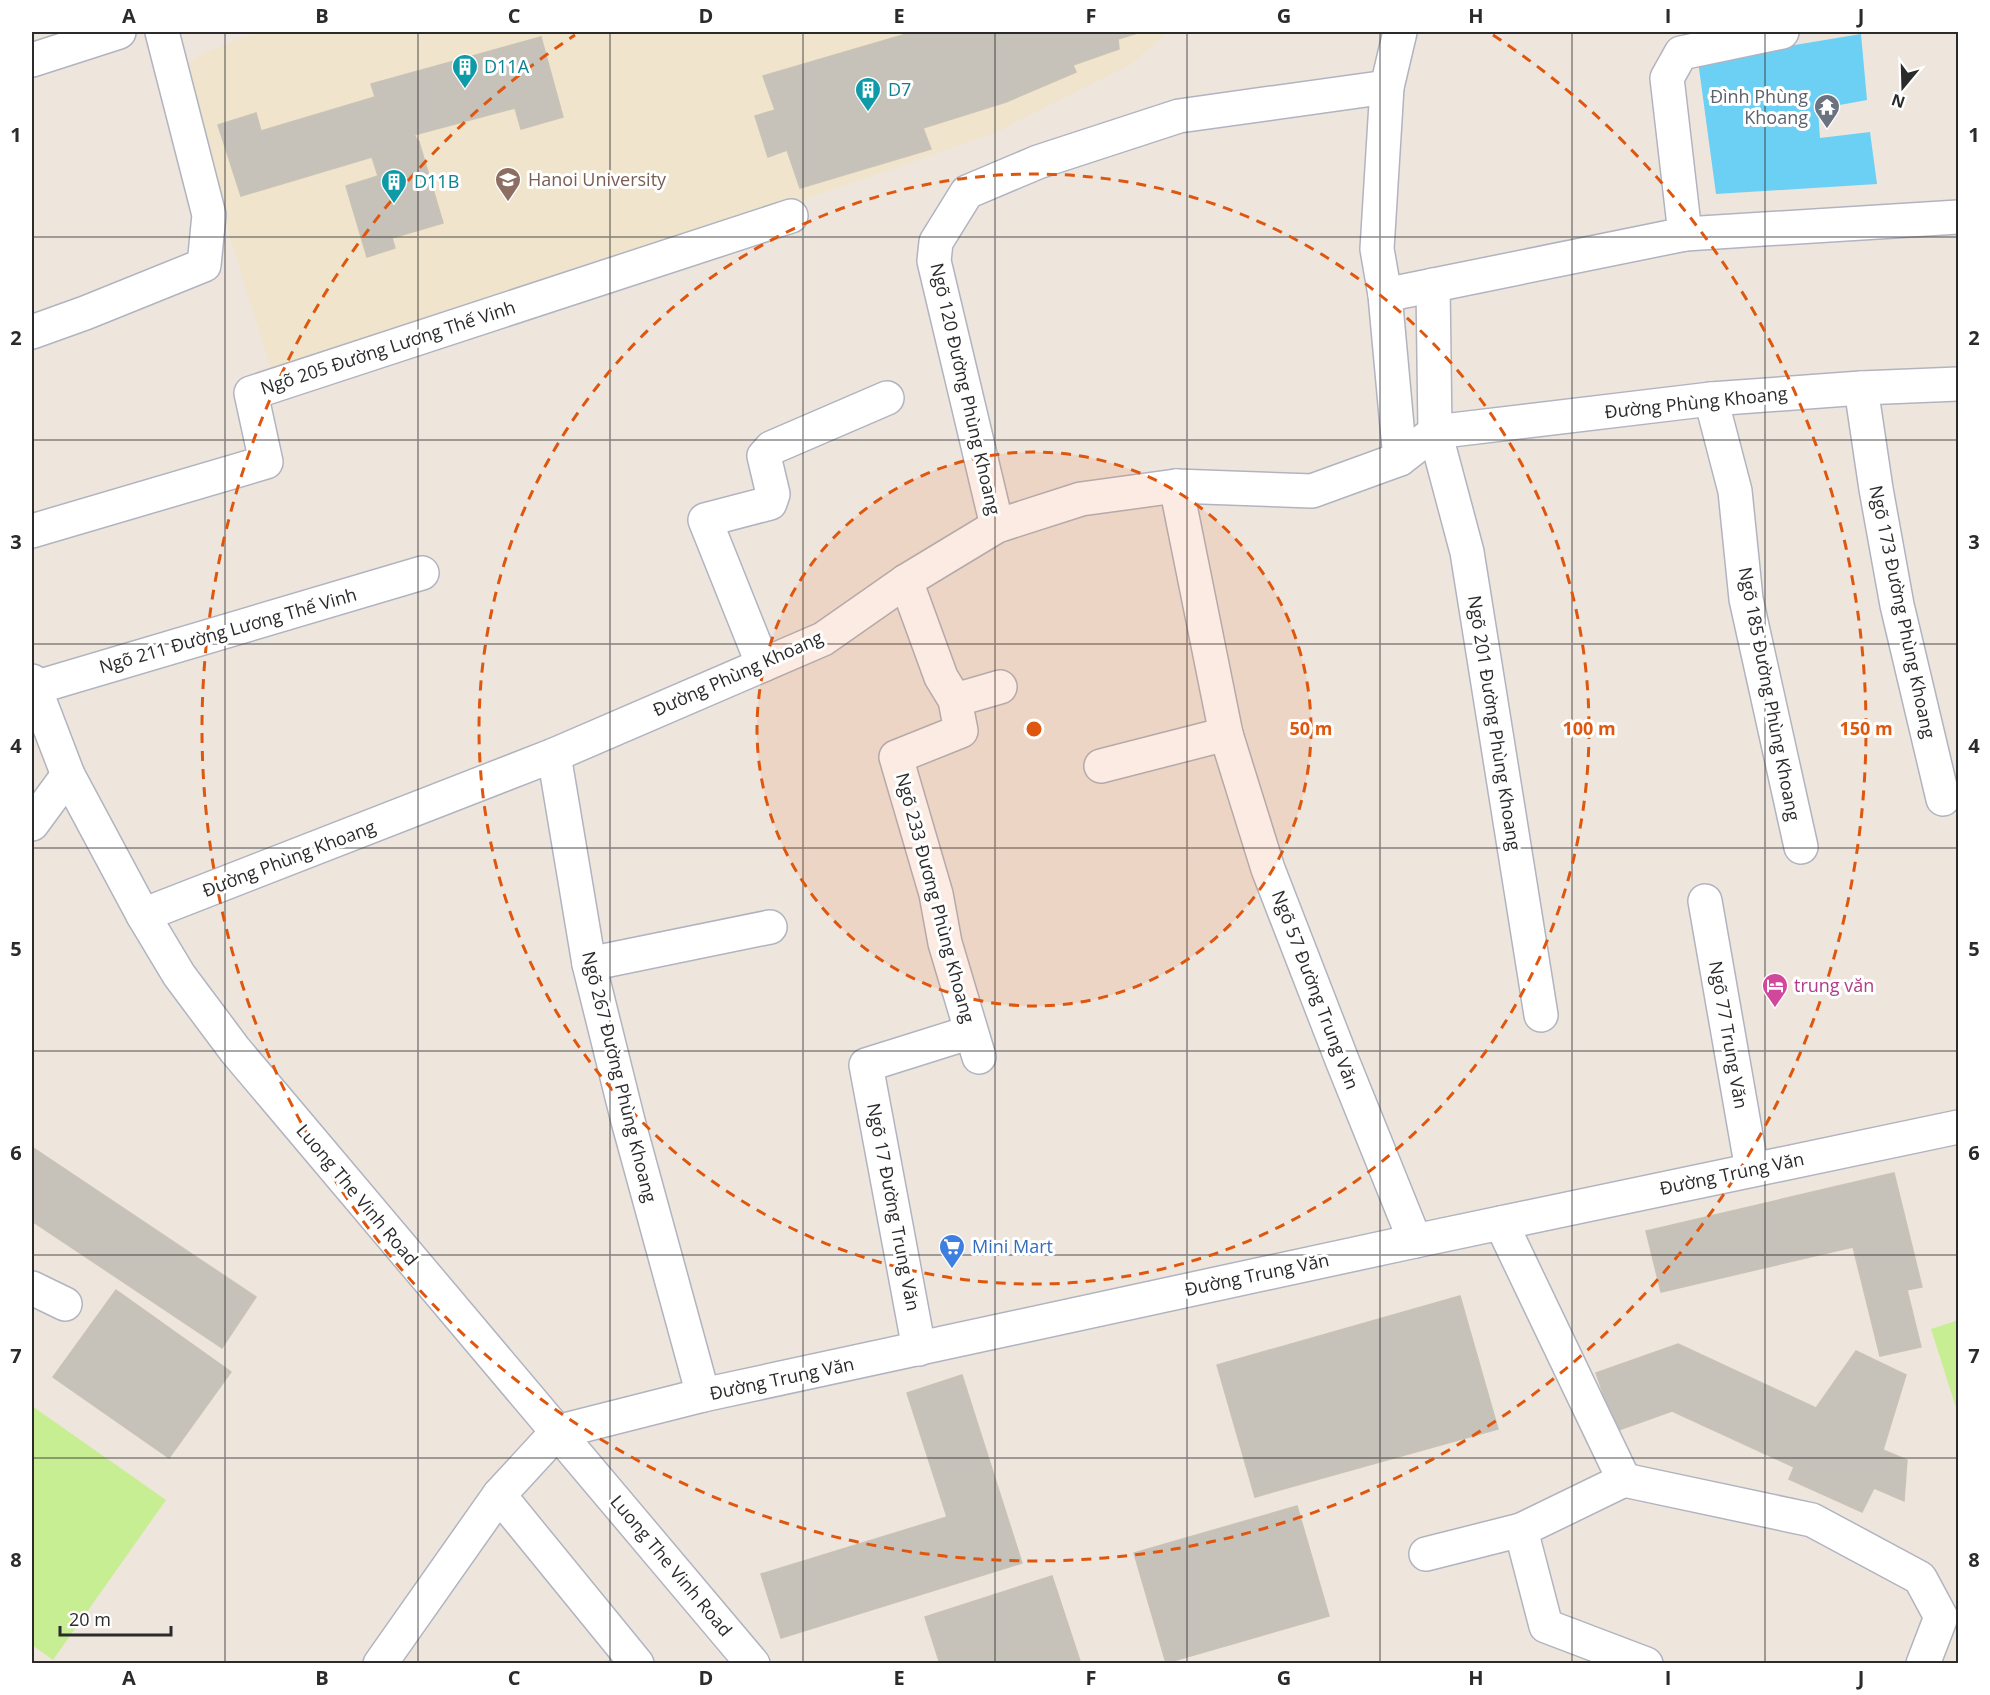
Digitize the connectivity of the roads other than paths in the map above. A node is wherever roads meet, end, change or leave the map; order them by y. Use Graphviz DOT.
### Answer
graph roads {
  1 [pos="119,32"];
  2 [pos="162,32"];
  3 [pos="1400,32"];
  4 [pos="1782,32"];
  5 [pos="1743,36"];
  6 [pos="32,60"];
  7 [pos="1387,87"];
  8 [pos="790,216"];
  9 [pos="1959,217"];
  10 [pos="1685,234"];
  11 [pos="1433,285"];
  12 [pos="1385,296"];
  13 [pos="32,332"];
  14 [pos="1959,384"];
  15 [pos="1861,388"];
  16 [pos="887,398"];
  17 [pos="1712,399"];
  18 [pos="1435,432"];
  19 [pos="1400,459"];
  20 [pos="1176,486"];
  21 [pos="997,526"];
  22 [pos="32,531"];
  23 [pos="422,573"];
  24 [pos="906,582"];
  25 [pos="763,665"];
  26 [pos="33,684"];
  27 [pos="1000,687"];
  28 [pos="956,700"];
  29 [pos="1226,734"];
  30 [pos="554,755"];
  31 [pos="1101,766"];
  32 [pos="68,775"];
  33 [pos="1943,799"];
  34 [pos="32,824"];
  35 [pos="1800,847"];
  36 [pos="1705,901"];
  37 [pos="143,915"];
  38 [pos="770,927"];
  39 [pos="589,964"];
  40 [pos="1541,1015"];
  41 [pos="866,1065"];
  42 [pos="1959,1127"];
  43 [pos="1752,1170"];
  44 [pos="1501,1223"];
  45 [pos="1415,1241"];
  46 [pos="32,1288"];
  47 [pos="65,1304"];
  48 [pos="919,1349"];
  49 [pos="703,1395"];
  50 [pos="557,1432"];
  51 [pos="1624,1480"];
  52 [pos="499,1495"];
  53 [pos="1521,1530"];
  54 [pos="1426,1554"];
  55 [pos="381,1664"];
  56 [pos="637,1664"];
  57 [pos="753,1664"];
  58 [pos="1646,1664"];
  59 [pos="1923,1664"];
  1 -- 6 [label="street"];
  2 -- 13 [label="street"];
  3 -- 7 [label="street"];
  4 -- 5 [label="street"];
  5 -- 10 [label="street"];
  7 -- 12 [label="street"];
  7 -- 21 [label="street, Ngõ 120 Đường Phùng Khoang"];
  8 -- 22 [label="street, Ngõ 205 Đường Lương Thế Vinh"];
  9 -- 10 [label="street"];
  10 -- 11 [label="street"];
  11 -- 12 [label="street"];
  11 -- 18 [label="street"];
  12 -- 19 [label="street"];
  14 -- 15 [label="street, Đường Phùng Khoang"];
  15 -- 17 [label="street, Đường Phùng Khoang"];
  15 -- 33 [label="street, Ngõ 173 Đường Phùng Khoang"];
  16 -- 25 [label="street"];
  17 -- 18 [label="street, Đường Phùng Khoang"];
  17 -- 35 [label="street, Ngõ 185 Đường Phùng Khoang"];
  18 -- 19 [label="street, Đường Phùng Khoang"];
  18 -- 40 [label="street, Ngõ 201 Đường Phùng Khoang"];
  19 -- 20 [label="street, Đường Phùng Khoang"];
  20 -- 21 [label="street, Đường Phùng Khoang"];
  20 -- 29 [label="street, Ngõ 57 Đường Trung Văn"];
  21 -- 24 [label="street, Đường Phùng Khoang"];
  23 -- 26 [label="street, Ngõ 211 Đường Lương Thế Vinh"];
  24 -- 25 [label="street, Đường Phùng Khoang"];
  24 -- 28 [label="street, Ngõ 233 Đương Phùng Khoang"];
  25 -- 30 [label="street, Đường Phùng Khoang"];
  26 -- 32 [label="street, Luong The Vinh Road"];
  27 -- 28 [label="street"];
  28 -- 41 [label="street, Ngõ 233 Đương Phùng Khoang"];
  29 -- 31 [label="street"];
  29 -- 45 [label="street, Ngõ 57 Đường Trung Văn"];
  30 -- 37 [label="street, Đường Phùng Khoang"];
  30 -- 39 [label="street, Ngõ 267 Đường Phùng Khoang"];
  32 -- 34 [label="street"];
  32 -- 37 [label="street, Luong The Vinh Road"];
  36 -- 43 [label="street, Ngõ 77 Trung Văn"];
  37 -- 50 [label="street, Luong The Vinh Road"];
  38 -- 39 [label="street"];
  39 -- 49 [label="street, Ngõ 267 Đường Phùng Khoang"];
  41 -- 48 [label="street, Ngõ 17 Đường Trung Văn"];
  42 -- 43 [label="street, Đường Trung Văn"];
  43 -- 44 [label="street, Đường Trung Văn"];
  44 -- 45 [label="street, Đường Trung Văn"];
  44 -- 51 [label="street"];
  45 -- 48 [label="street, Đường Trung Văn"];
  46 -- 47 [label="street"];
  48 -- 49 [label="street, Đường Trung Văn"];
  49 -- 50 [label="street, Đường Trung Văn"];
  50 -- 52 [label="street"];
  50 -- 57 [label="street, Luong The Vinh Road"];
  51 -- 53 [label="street"];
  51 -- 59 [label="street"];
  52 -- 55 [label="street"];
  52 -- 56 [label="street"];
  53 -- 54 [label="street"];
  53 -- 58 [label="street"];
}
